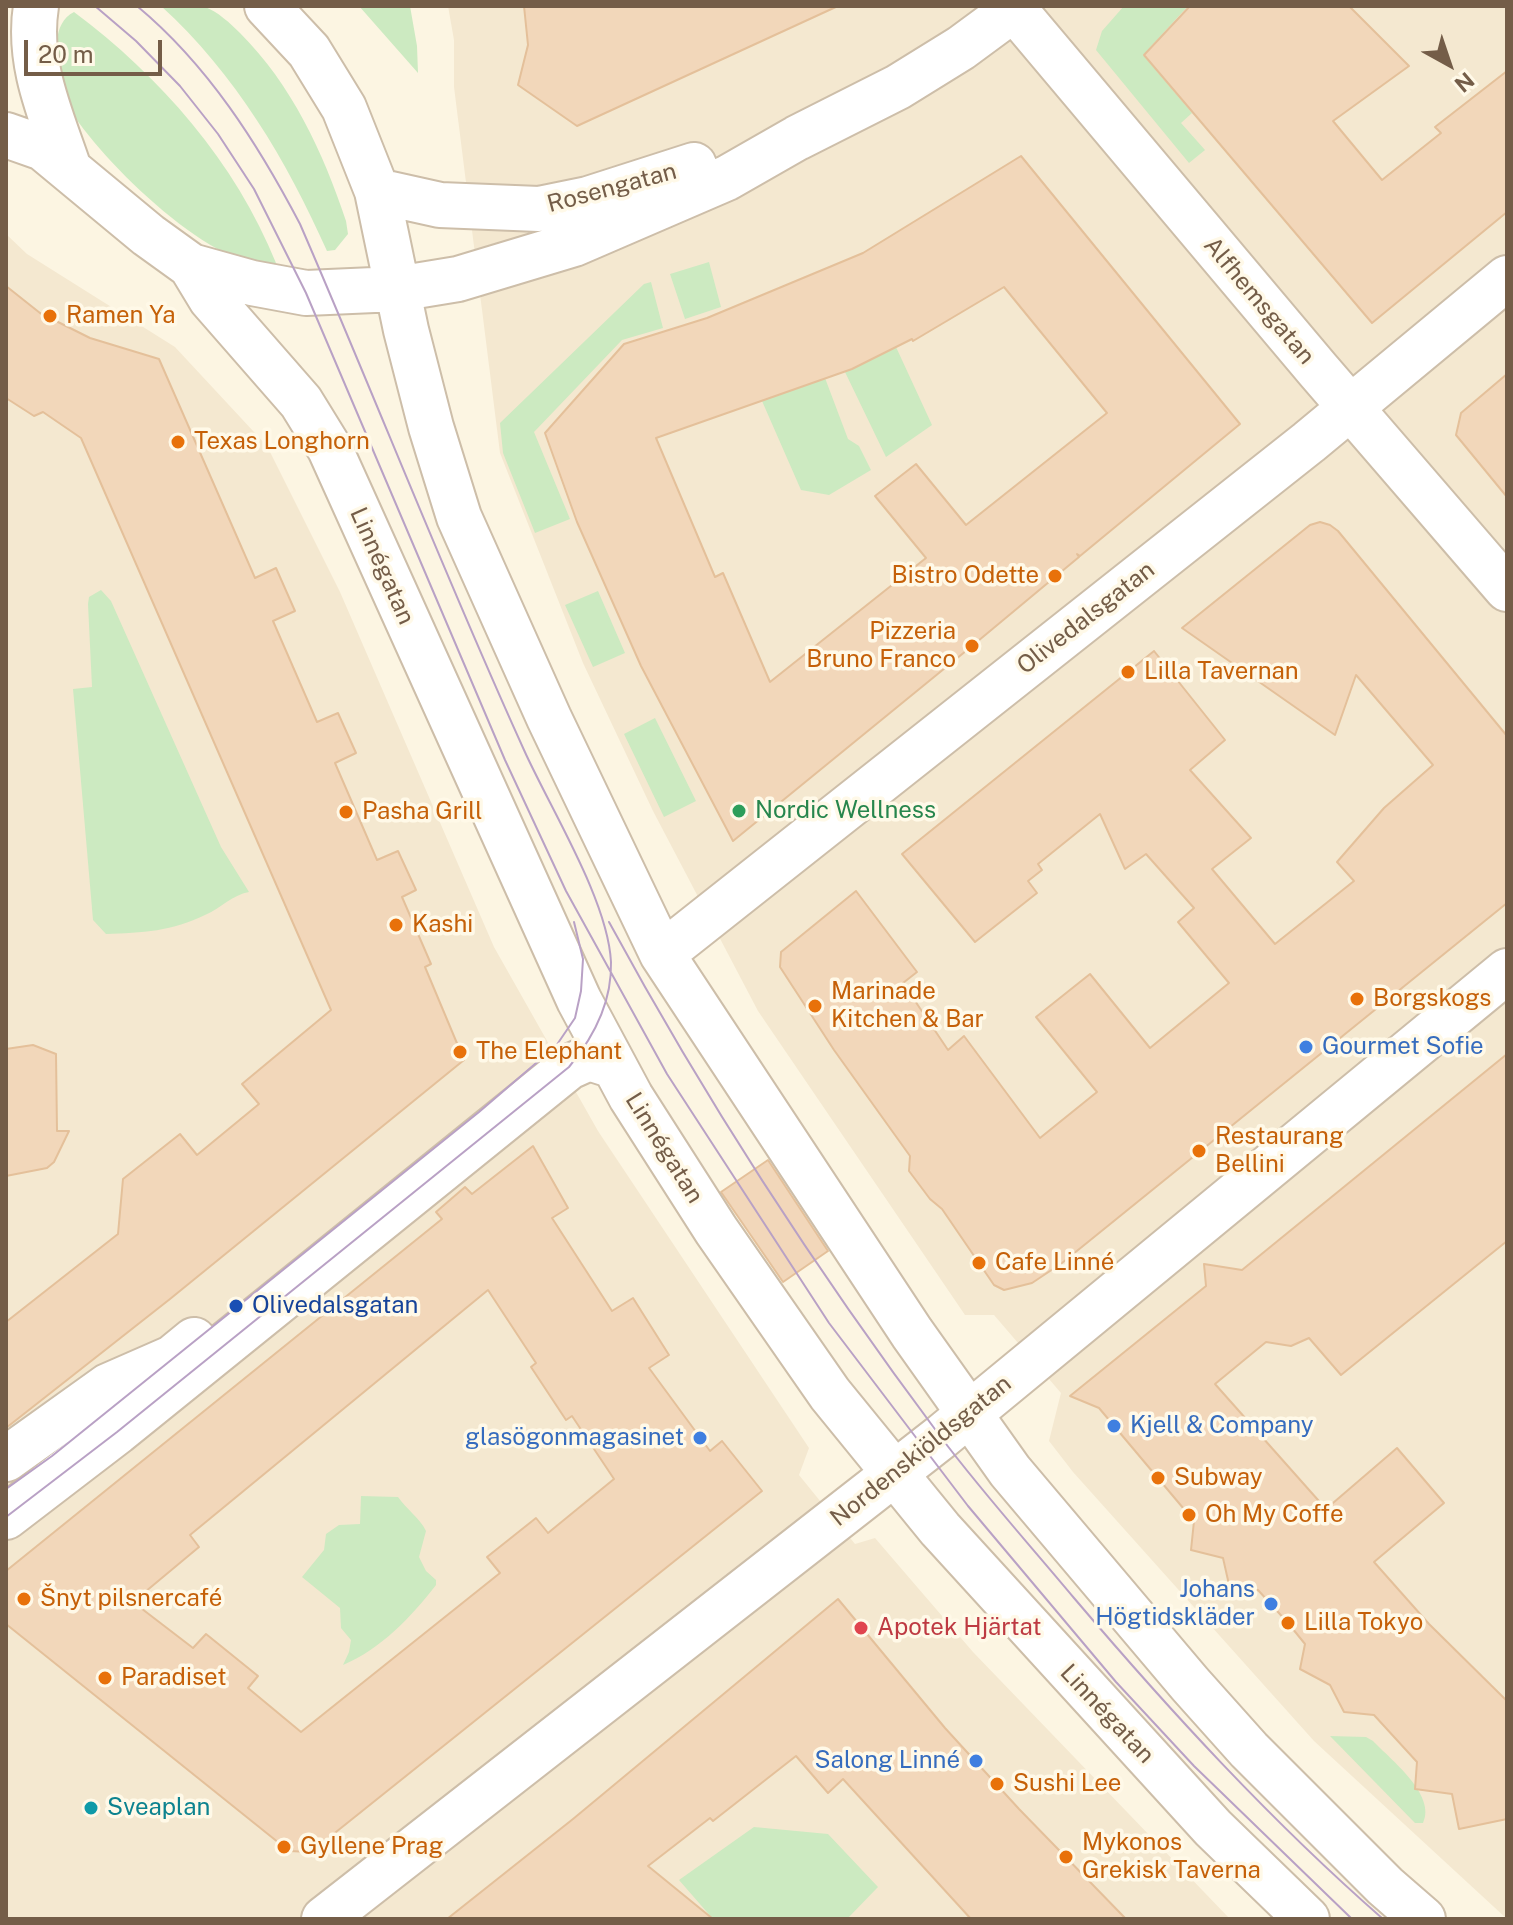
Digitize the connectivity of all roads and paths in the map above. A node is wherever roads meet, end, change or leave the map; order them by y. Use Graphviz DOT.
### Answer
graph roads {
  1 [pos="36,6"];
  2 [pos="267,6"];
  3 [pos="1016,8"];
  4 [pos="6,135"];
  5 [pos="797,138"];
  6 [pos="68,166"];
  7 [pos="377,191"];
  8 [pos="191,266"];
  9 [pos="1507,278"];
  10 [pos="397,289"];
  11 [pos="1351,406"];
  12 [pos="1507,589"];
  13 [pos="662,954"];
  14 [pos="1507,971"];
  15 [pos="579,1000"];
  16 [pos="614,1066"];
  17 [pos="968,1414"];
  18 [pos="6,1459"];
  19 [pos="895,1473"];
  20 [pos="6,1517"];
  21 [pos="324,1919"];
  22 [pos="1307,1919"];
  23 [pos="1423,1919"];
  1 -- 6 [label="street"];
  2 -- 7 [label="street"];
  3 -- 5 [label="street, Rosengatan"];
  3 -- 11 [label="street, Alfhemsgatan"];
  4 -- 6 [label="street"];
  5 -- 7 [label="street, Rosengatan"];
  5 -- 10 [label="street, Rosengatan"];
  6 -- 8 [label="street"];
  7 -- 10 [label="street"];
  8 -- 10 [label="street, Rosengatan"];
  8 -- 15 [label="street, Linnégatan"];
  9 -- 11 [label="street, Olivedalsgatan"];
  10 -- 13 [label="street"];
  11 -- 12 [label="street, Alfhemsgatan"];
  11 -- 13 [label="street, Olivedalsgatan"];
  13 -- 17 [label="street"];
  14 -- 17 [label="street, Nordenskiöldsgatan"];
  15 -- 16 [label="street, Linnégatan"];
  15 -- 18 [label="street"];
  16 -- 19 [label="street, Linnégatan"];
  16 -- 20 [label="street"];
  17 -- 19 [label="street, Nordenskiöldsgatan"];
  17 -- 23 [label="street"];
  19 -- 21 [label="street, Nordenskiöldsgatan"];
  19 -- 22 [label="street, Linnégatan"];
}
